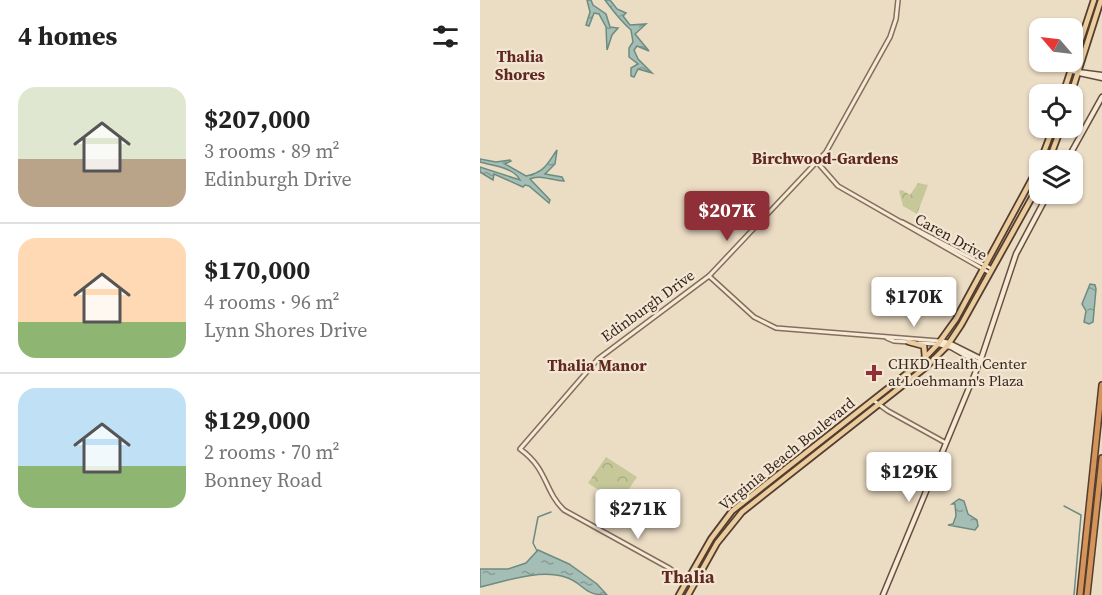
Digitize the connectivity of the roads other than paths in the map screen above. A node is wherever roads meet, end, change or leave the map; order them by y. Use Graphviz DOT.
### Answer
graph roads {
  1 [pos="898,0"];
  2 [pos="1094,0"];
  3 [pos="1101,0"];
  4 [pos="1083,34"];
  5 [pos="1083,56"];
  6 [pos="1078,72"];
  7 [pos="1102,76"];
  8 [pos="1074,84"];
  9 [pos="1102,97"];
  10 [pos="1073,150"];
  11 [pos="817,162"];
  12 [pos="1029,183"];
  13 [pos="1029,203"];
  14 [pos="1043,204"];
  15 [pos="985,268"];
  16 [pos="991,271"];
  17 [pos="709,276"];
  18 [pos="886,336"];
  19 [pos="909,342"];
  20 [pos="939,343"];
  21 [pos="948,344"];
  22 [pos="925,358"];
  23 [pos="980,361"];
  24 [pos="1102,386"];
  25 [pos="873,399"];
  26 [pos="880,403"];
  27 [pos="946,443"];
  28 [pos="1102,458"];
  29 [pos="687,582"];
  30 [pos="693,586"];
  31 [pos="679,595"];
  32 [pos="688,595"];
  33 [pos="883,595"];
  34 [pos="1080,595"];
  35 [pos="1087,595"];
  1 -- 11 [label="street, Edinburgh Drive"];
  2 -- 4 [label="main road"];
  3 -- 5 [label="main road"];
  6 -- 7 [label="main road"];
  6 -- 8 [label="main road"];
  9 -- 10 [label="main road"];
  11 -- 15 [label="street, Caren Drive"];
  11 -- 17 [label="street, Edinburgh Drive"];
  12 -- 15 [label="main road, Virginia Beach Boulevard"];
  13 -- 16 [label="main road, Virginia Beach Boulevard"];
  14 -- 23 [label="main road"];
  15 -- 16 [label="street, Caren Drive"];
  15 -- 20 [label="main road, Virginia Beach Boulevard"];
  16 -- 21 [label="main road, Virginia Beach Boulevard"];
  17 -- 18 [label="street"];
  17 -- 29 [label="street, Edinburgh Drive"];
  18 -- 19 [label="street"];
  18 -- 20 [label="street"];
  19 -- 20 [label="street"];
  19 -- 22 [label="main road"];
  20 -- 21 [label="main road"];
  20 -- 22 [label="main road, Virginia Beach Boulevard"];
  21 -- 23 [label="main road"];
  21 -- 26 [label="main road, Virginia Beach Boulevard"];
  22 -- 25 [label="main road, Virginia Beach Boulevard"];
  23 -- 27 [label="main road"];
  24 -- 34 [label="highway"];
  25 -- 26 [label="street"];
  25 -- 29 [label="main road, Virginia Beach Boulevard"];
  26 -- 27 [label="street"];
  26 -- 30 [label="main road, Virginia Beach Boulevard"];
  27 -- 33 [label="main road"];
  28 -- 35 [label="highway"];
  29 -- 30 [label="street"];
  29 -- 31 [label="main road, Virginia Beach Boulevard"];
  30 -- 32 [label="main road, Virginia Beach Boulevard"];
}
